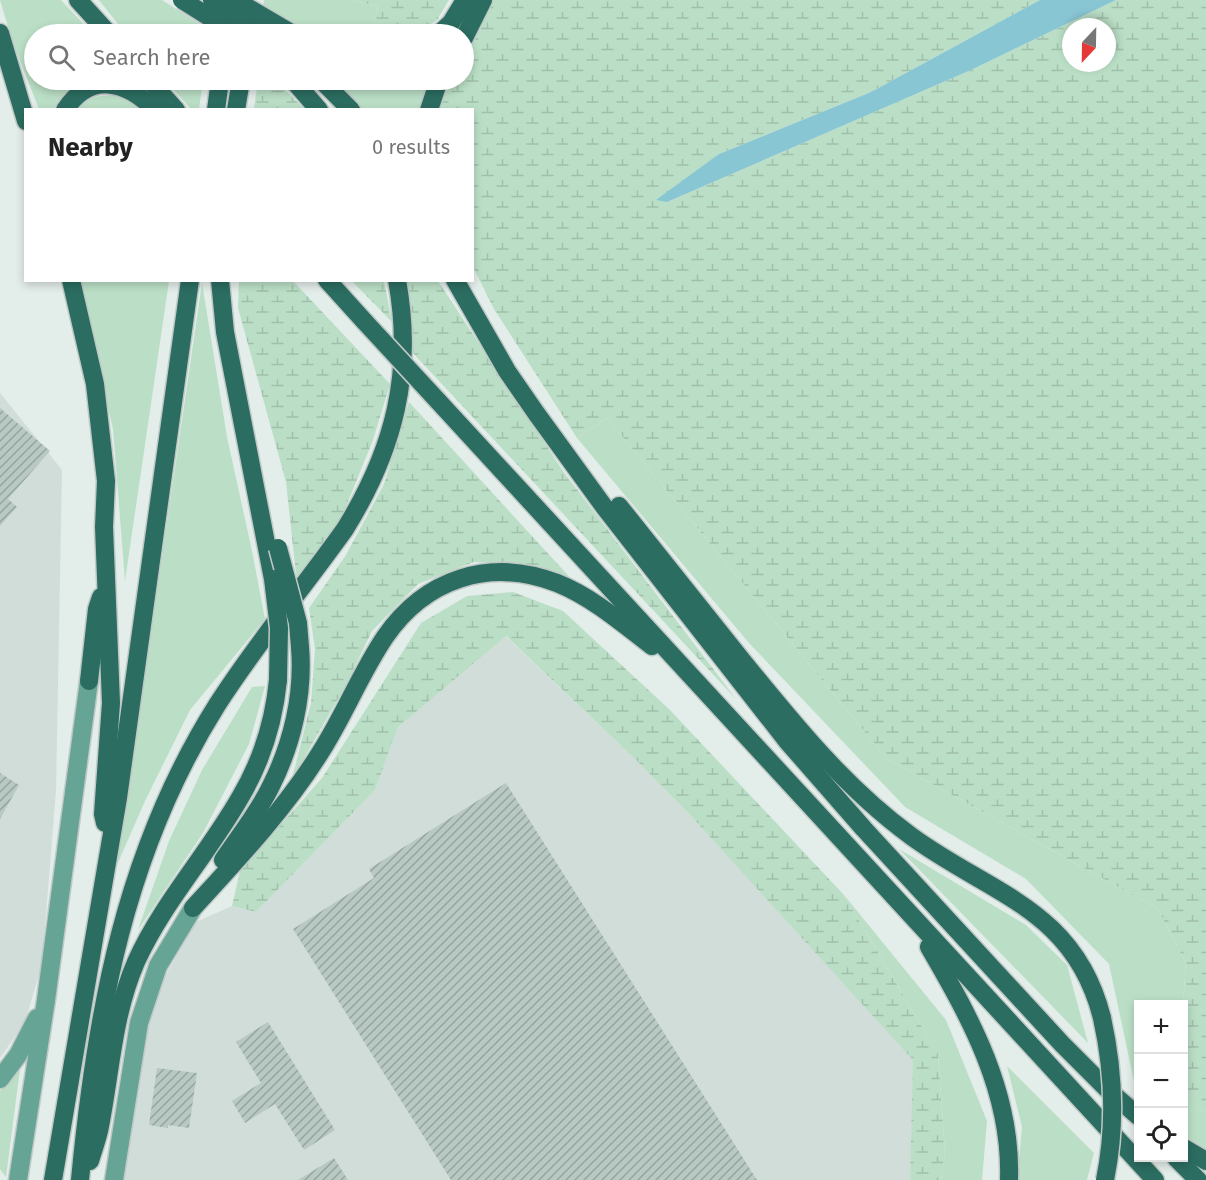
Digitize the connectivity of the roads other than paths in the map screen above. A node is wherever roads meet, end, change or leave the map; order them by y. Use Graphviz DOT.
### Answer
graph roads {
  1 [pos="78,0"];
  2 [pos="182,0"];
  3 [pos="212,0"];
  4 [pos="228,0"];
  5 [pos="235,0"];
  6 [pos="249,0"];
  7 [pos="256,0"];
  8 [pos="465,0"];
  9 [pos="483,0"];
  10 [pos="100,24"];
  11 [pos="220,24"];
  12 [pos="226,24"];
  13 [pos="248,24"];
  14 [pos="249,24"];
  15 [pos="250,24"];
  16 [pos="276,24"];
  17 [pos="450,24"];
  18 [pos="471,24"];
  19 [pos="0,33"];
  20 [pos="85,90"];
  21 [pos="129,90"];
  22 [pos="219,90"];
  23 [pos="239,90"];
  24 [pos="302,90"];
  25 [pos="331,90"];
  26 [pos="436,90"];
  27 [pos="155,94"];
  28 [pos="314,104"];
  29 [pos="66,108"];
  30 [pos="173,108"];
  31 [pos="216,108"];
  32 [pos="236,108"];
  33 [pos="349,108"];
  34 [pos="430,108"];
  35 [pos="24,114"];
  36 [pos="71,282"];
  37 [pos="190,282"];
  38 [pos="220,282"];
  39 [pos="329,282"];
  40 [pos="397,282"];
  41 [pos="456,282"];
  42 [pos="462,282"];
  43 [pos="477,318"];
  44 [pos="550,431"];
  45 [pos="251,463"];
  46 [pos="107,575"];
  47 [pos="687,672"];
  48 [pos="89,681"];
  49 [pos="109,848"];
  50 [pos="193,908"];
  51 [pos="912,917"];
  52 [pos="46,1000"];
  53 [pos="0,1078"];
  54 [pos="1134,1113"];
  55 [pos="1188,1150"];
  56 [pos="1206,1161"];
  57 [pos="1180,1162"];
  58 [pos="1154,1178"];
  59 [pos="18,1180"];
  60 [pos="53,1180"];
  61 [pos="82,1180"];
  62 [pos="114,1180"];
  63 [pos="1008,1180"];
  64 [pos="1105,1180"];
  65 [pos="1198,1180"];
  1 -- 10 [label="highway"];
  2 -- 11 [label="highway, bridge"];
  3 -- 14 [label="highway, bridge"];
  4 -- 12 [label="highway"];
  5 -- 16 [label="highway, bridge"];
  6 -- 13 [label="highway"];
  7 -- 15 [label="highway"];
  8 -- 17 [label="highway"];
  9 -- 18 [label="highway"];
  19 -- 35 [label="highway"];
  20 -- 29 [label="highway"];
  21 -- 27 [label="highway"];
  22 -- 31 [label="highway"];
  23 -- 32 [label="highway"];
  24 -- 28 [label="highway"];
  25 -- 33 [label="highway"];
  26 -- 34 [label="highway"];
  27 -- 30 [label="highway"];
  36 -- 46 [label="highway"];
  37 -- 49 [label="highway"];
  38 -- 45 [label="highway"];
  39 -- 47 [label="highway, bridge"];
  40 -- 61 [label="highway"];
  41 -- 43 [label="highway"];
  42 -- 43 [label="highway"];
  43 -- 44 [label="highway"];
  44 -- 54 [label="highway"];
  44 -- 64 [label="highway, bridge"];
  45 -- 50 [label="highway, bridge"];
  45 -- 61 [label="highway, bridge"];
  46 -- 48 [label="highway"];
  46 -- 49 [label="highway"];
  47 -- 50 [label="highway"];
  47 -- 51 [label="highway"];
  48 -- 52 [label="main road"];
  49 -- 60 [label="highway"];
  50 -- 62 [label="main road"];
  51 -- 58 [label="highway"];
  51 -- 63 [label="highway"];
  52 -- 53 [label="main road"];
  52 -- 59 [label="main road"];
  55 -- 56 [label="highway"];
  57 -- 65 [label="highway"];
}
